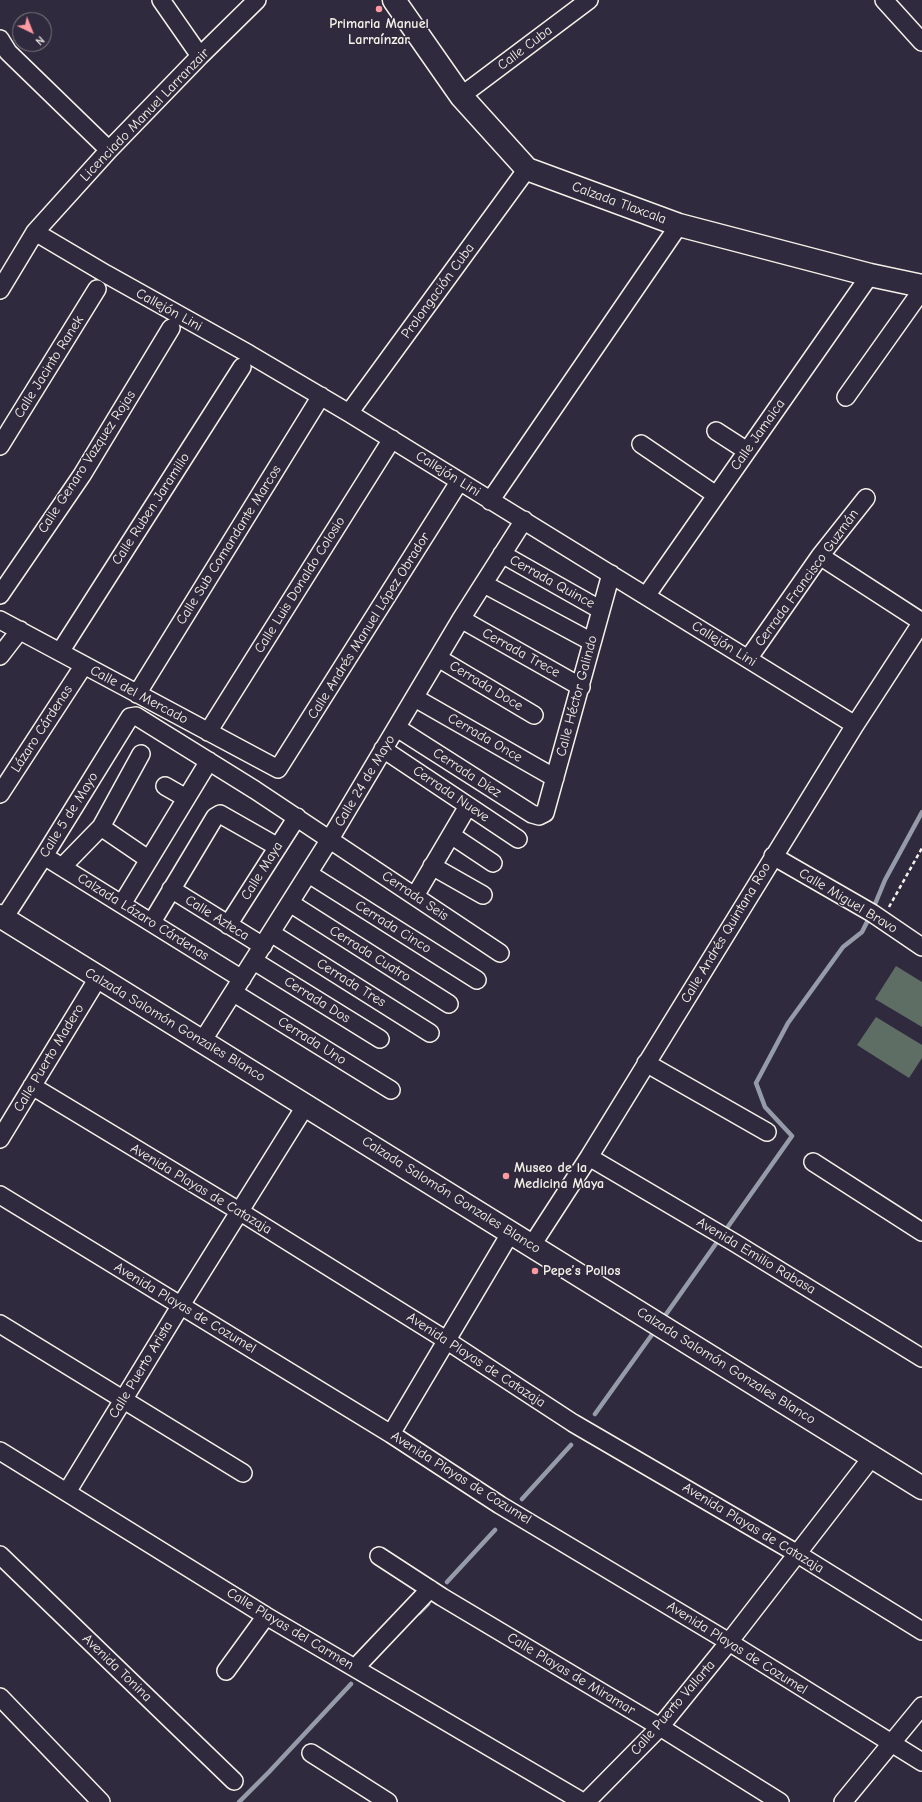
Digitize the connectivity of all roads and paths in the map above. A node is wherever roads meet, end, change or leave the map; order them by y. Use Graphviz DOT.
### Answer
graph roads {
  1 [pos="161,0"];
  2 [pos="257,0"];
  3 [pos="394,0"];
  4 [pos="589,0"];
  5 [pos="884,0"];
  6 [pos="0,38"];
  7 [pos="922,42"];
  8 [pos="200,56"];
  9 [pos="461,96"];
  10 [pos="109,150"];
  11 [pos="527,169"];
  12 [pos="679,225"];
  13 [pos="35,232"];
  14 [pos="870,275"];
  15 [pos="922,286"];
  16 [pos="97,289"];
  17 [pos="0,290"];
  18 [pos="922,290"];
  19 [pos="171,328"];
  20 [pos="242,367"];
  21 [pos="321,396"];
  22 [pos="846,397"];
  23 [pos="349,412"];
  24 [pos="716,431"];
  25 [pos="392,439"];
  26 [pos="641,444"];
  27 [pos="0,446"];
  28 [pos="746,451"];
  29 [pos="460,482"];
  30 [pos="716,495"];
  31 [pos="866,498"];
  32 [pos="490,501"];
  33 [pos="524,520"];
  34 [pos="502,554"];
  35 [pos="820,556"];
  36 [pos="611,574"];
  37 [pos="484,584"];
  38 [pos="0,595"];
  39 [pos="646,596"];
  40 [pos="601,610"];
  41 [pos="461,619"];
  42 [pos="0,620"];
  43 [pos="922,622"];
  44 [pos="20,630"];
  45 [pos="592,642"];
  46 [pos="60,652"];
  47 [pos="0,656"];
  48 [pos="438,658"];
  49 [pos="748,658"];
  50 [pos="84,665"];
  51 [pos="581,687"];
  52 [pos="137,694"];
  53 [pos="415,698"];
  54 [pos="534,715"];
  55 [pos="136,716"];
  56 [pos="855,725"];
  57 [pos="397,728"];
  58 [pos="208,732"];
  59 [pos="383,749"];
  60 [pos="142,754"];
  61 [pos="210,761"];
  62 [pos="278,769"];
  63 [pos="555,778"];
  64 [pos="165,786"];
  65 [pos="0,794"];
  66 [pos="186,798"];
  67 [pos="468,806"];
  68 [pos="539,816"];
  69 [pos="297,817"];
  70 [pos="100,827"];
  71 [pos="451,835"];
  72 [pos="330,839"];
  73 [pos="518,839"];
  74 [pos="278,847"];
  75 [pos="922,848"];
  76 [pos="44,856"];
  77 [pos="773,856"];
  78 [pos="148,859"];
  79 [pos="493,863"];
  80 [pos="432,866"];
  81 [pos="62,867"];
  82 [pos="309,874"];
  83 [pos="171,889"];
  84 [pos="483,895"];
  85 [pos="415,896"];
  86 [pos="290,903"];
  87 [pos="122,904"];
  88 [pos="2,917"];
  89 [pos="882,920"];
  90 [pos="152,922"];
  91 [pos="228,925"];
  92 [pos="263,947"];
  93 [pos="922,947"];
  94 [pos="500,953"];
  95 [pos="98,978"];
  96 [pos="477,980"];
  97 [pos="238,986"];
  98 [pos="449,1004"];
  99 [pos="430,1033"];
  100 [pos="380,1039"];
  101 [pos="203,1040"];
  102 [pos="646,1063"];
  103 [pos="32,1086"];
  104 [pos="391,1090"];
  105 [pos="306,1105"];
  106 [pos="767,1132"];
  107 [pos="0,1139"];
  108 [pos="589,1157"];
  109 [pos="813,1162"];
  110 [pos="0,1195"];
  111 [pos="239,1211"];
  112 [pos="511,1232"];
  113 [pos="922,1232"];
  114 [pos="532,1245"];
  115 [pos="181,1305"];
  116 [pos="0,1324"];
  117 [pos="446,1340"];
  118 [pos="922,1358"];
  119 [pos="124,1399"];
  120 [pos="391,1434"];
  121 [pos="0,1451"];
  122 [pos="872,1457"];
  123 [pos="243,1473"];
  124 [pos="922,1488"];
  125 [pos="67,1492"];
  126 [pos="796,1553"];
  127 [pos="0,1556"];
  128 [pos="379,1556"];
  129 [pos="436,1593"];
  130 [pos="266,1616"];
  131 [pos="922,1631"];
  132 [pos="729,1642"];
  133 [pos="355,1668"];
  134 [pos="226,1671"];
  135 [pos="0,1697"];
  136 [pos="922,1706"];
  137 [pos="660,1727"];
  138 [pos="892,1743"];
  139 [pos="311,1753"];
  140 [pos="922,1762"];
  141 [pos="234,1781"];
  142 [pos="102,1802"];
  143 [pos="388,1802"];
  144 [pos="585,1802"];
  145 [pos="780,1802"];
  146 [pos="843,1802"];
  1 -- 8 [label="street"];
  2 -- 8 [label="street, Licenciado Manuel Larranzair"];
  3 -- 9 [label="street, Calzada Tlaxcala"];
  4 -- 9 [label="street, Calle Cuba"];
  5 -- 7 [label="street"];
  6 -- 10 [label="street"];
  8 -- 10 [label="street, Licenciado Manuel Larranzair"];
  9 -- 11 [label="street, Calzada Tlaxcala"];
  10 -- 13 [label="street, Licenciado Manuel Larranzair"];
  11 -- 12 [label="street, Calzada Tlaxcala"];
  11 -- 23 [label="street, Prolongación Cuba"];
  12 -- 14 [label="street, Calzada Tlaxcala"];
  12 -- 32 [label="street"];
  13 -- 17 [label="street, Licenciado Manuel Larranzair"];
  13 -- 21 [label="street, Callejón Lini"];
  14 -- 15 [label="street, Calzada Tlaxcala"];
  14 -- 28 [label="street, Calle Jamaica"];
  16 -- 27 [label="street, Calle Jacinto Ranek"];
  18 -- 22 [label="street"];
  19 -- 38 [label="street, Calle Genaro Vazquez Rojas"];
  20 -- 46 [label="street, Calle Ruben Jaramillo"];
  21 -- 23 [label="street, Callejón Lini"];
  21 -- 52 [label="street, Calle Sub Comandante Marcos"];
  23 -- 25 [label="street, Callejón Lini"];
  24 -- 28 [label="street"];
  25 -- 29 [label="street, Callejón Lini"];
  25 -- 58 [label="street, Calle Luis Donaldo Colosio"];
  26 -- 30 [label="street"];
  28 -- 30 [label="street, Calle Jamaica"];
  29 -- 32 [label="street, Callejón Lini"];
  29 -- 62 [label="street, Calle Andrés Manuel López Obrador"];
  30 -- 39 [label="street, Calle Jamaica"];
  31 -- 35 [label="street, Cerrada Francisco Guzmán"];
  32 -- 33 [label="street, Callejón Lini"];
  33 -- 34 [label="street, Calle 24 de Mayo"];
  33 -- 36 [label="street, Callejón Lini"];
  34 -- 37 [label="street, Calle 24 de Mayo"];
  34 -- 40 [label="street, Cerrada Quince"];
  35 -- 43 [label="street"];
  35 -- 49 [label="street, Cerrada Francisco Guzmán"];
  36 -- 39 [label="street, Callejón Lini"];
  36 -- 40 [label="street, Calle Héctor Galindo"];
  37 -- 41 [label="street, Calle 24 de Mayo"];
  37 -- 45 [label="street"];
  39 -- 49 [label="street, Callejón Lini"];
  40 -- 45 [label="street, Calle Héctor Galindo"];
  41 -- 48 [label="street, Calle 24 de Mayo"];
  41 -- 51 [label="street, Cerrada Trece"];
  42 -- 44 [label="street, Calle del Mercado"];
  43 -- 56 [label="street, Calle Andrés Quintana Roo"];
  44 -- 46 [label="street, Calle del Mercado"];
  44 -- 47 [label="street"];
  45 -- 51 [label="street, Calle Héctor Galindo"];
  46 -- 50 [label="street, Calle del Mercado"];
  48 -- 53 [label="street, Calle 24 de Mayo"];
  48 -- 54 [label="street, Cerrada Doce"];
  49 -- 56 [label="street, Callejón Lini"];
  50 -- 52 [label="street, Calle del Mercado"];
  50 -- 65 [label="street, Lázaro Cárdenas"];
  51 -- 63 [label="street, Calle Héctor Galindo"];
  52 -- 58 [label="street, Calle del Mercado"];
  53 -- 57 [label="street, Calle 24 de Mayo"];
  53 -- 63 [label="street, Cerrada Once"];
  55 -- 61 [label="street, Calle del Mercado"];
  55 -- 76 [label="street, Calle 5 de Mayo"];
  56 -- 77 [label="street, Calle Andrés Quintana Roo"];
  57 -- 59 [label="street, Calle 24 de Mayo"];
  57 -- 68 [label="street, Cerrada Diez"];
  58 -- 62 [label="street, Calle del Mercado"];
  59 -- 67 [label="street, Cerrada Nueve"];
  59 -- 72 [label="street, Calle 24 de Mayo"];
  60 -- 70 [label="street"];
  61 -- 66 [label="street"];
  61 -- 69 [label="street, Calle del Mercado"];
  63 -- 68 [label="street, Calle Héctor Galindo"];
  64 -- 66 [label="street"];
  66 -- 78 [label="street"];
  67 -- 71 [label="street"];
  67 -- 73 [label="street, Cerrada Nueve"];
  69 -- 72 [label="street, Calle del Mercado"];
  69 -- 74 [label="street, Calle Maya"];
  70 -- 78 [label="street"];
  70 -- 81 [label="street"];
  71 -- 79 [label="street"];
  71 -- 80 [label="street"];
  72 -- 82 [label="street, Calle 24 de Mayo"];
  72 -- 85 [label="street, Cerrada Seis"];
  74 -- 83 [label="street"];
  74 -- 91 [label="street, Calle Maya"];
  75 -- 89 [label="path"];
  76 -- 81 [label="street, Calzada Lázaro Cárdenas"];
  76 -- 88 [label="street, Calle 5 de Mayo"];
  77 -- 89 [label="street, Calle Miguel Bravo"];
  77 -- 102 [label="street, Calle Andrés Quintana Roo"];
  78 -- 87 [label="street"];
  80 -- 84 [label="street"];
  80 -- 85 [label="street"];
  81 -- 87 [label="street, Calzada Lázaro Cárdenas"];
  82 -- 86 [label="street, Calle 24 de Mayo"];
  82 -- 96 [label="street, Cerrada Cinco"];
  83 -- 90 [label="street"];
  83 -- 91 [label="street, Calle Azteca"];
  85 -- 94 [label="street, Cerrada Seis"];
  86 -- 92 [label="street, Calle 24 de Mayo"];
  86 -- 98 [label="street, Cerrada Cuatro"];
  87 -- 90 [label="street, Calzada Lázaro Cárdenas"];
  88 -- 95 [label="street, Calzada Salomón Gonzales Blanco"];
  89 -- 93 [label="street, Calle Miguel Bravo"];
  90 -- 97 [label="street, Calzada Lázaro Cárdenas"];
  91 -- 92 [label="street, Calle Azteca"];
  92 -- 97 [label="street, Calle 24 de Mayo"];
  92 -- 99 [label="street, Cerrada Tres"];
  92 -- 100 [label="street, Cerrada Dos"];
  95 -- 101 [label="street, Calzada Salomón Gonzales Blanco"];
  95 -- 103 [label="street, Calle Puerto Madero"];
  97 -- 101 [label="street, Calle 24 de Mayo"];
  97 -- 104 [label="street, Cerrada Uno"];
  101 -- 105 [label="street, Calzada Salomón Gonzales Blanco"];
  102 -- 106 [label="street"];
  102 -- 108 [label="street, Calle Andrés Quintana Roo"];
  103 -- 107 [label="street, Calle Puerto Madero"];
  103 -- 111 [label="street, Avenida Playas de Catazaja"];
  105 -- 111 [label="street, Calle Puerto Arista"];
  105 -- 112 [label="street, Calzada Salomón Gonzales Blanco"];
  108 -- 114 [label="street, Calle Andrés Quintana Roo"];
  108 -- 118 [label="street, Avenida Emilio Rabasa"];
  109 -- 113 [label="street"];
  110 -- 115 [label="street, Avenida Playas de Cozumel"];
  111 -- 115 [label="street, Calle Puerto Arista"];
  111 -- 117 [label="street, Avenida Playas de Catazaja"];
  112 -- 114 [label="street, Calzada Salomón Gonzales Blanco"];
  112 -- 117 [label="street"];
  114 -- 122 [label="street, Calzada Salomón Gonzales Blanco"];
  115 -- 119 [label="street, Calle Puerto Arista"];
  115 -- 120 [label="street, Avenida Playas de Cozumel"];
  116 -- 119 [label="street"];
  117 -- 120 [label="street"];
  117 -- 126 [label="street, Avenida Playas de Catazaja"];
  119 -- 123 [label="street"];
  119 -- 125 [label="street, Calle Puerto Arista"];
  120 -- 132 [label="street, Avenida Playas de Cozumel"];
  121 -- 125 [label="street, Calle Playas del Carmen"];
  122 -- 124 [label="street, Calzada Salomón Gonzales Blanco"];
  122 -- 126 [label="street, Calle Puerto Vallarta"];
  125 -- 130 [label="street, Calle Playas del Carmen"];
  126 -- 131 [label="street, Avenida Playas de Catazaja"];
  126 -- 132 [label="street, Calle Puerto Vallarta"];
  127 -- 141 [label="street, Avenida Tonina"];
  128 -- 129 [label="street, Calle Playas de Miramar"];
  129 -- 133 [label="street"];
  129 -- 137 [label="street, Calle Playas de Miramar"];
  130 -- 133 [label="street, Calle Playas del Carmen"];
  130 -- 134 [label="street"];
  132 -- 137 [label="street, Calle Puerto Vallarta"];
  132 -- 138 [label="street, Avenida Playas de Cozumel"];
  133 -- 144 [label="street, Calle Playas del Carmen"];
  135 -- 142 [label="street"];
  136 -- 138 [label="street"];
  137 -- 144 [label="street, Calle Puerto Vallarta"];
  137 -- 145 [label="street, Calle Playas de Miramar"];
  138 -- 140 [label="street, Avenida Playas de Cozumel"];
  138 -- 146 [label="street"];
  139 -- 143 [label="street"];
}
